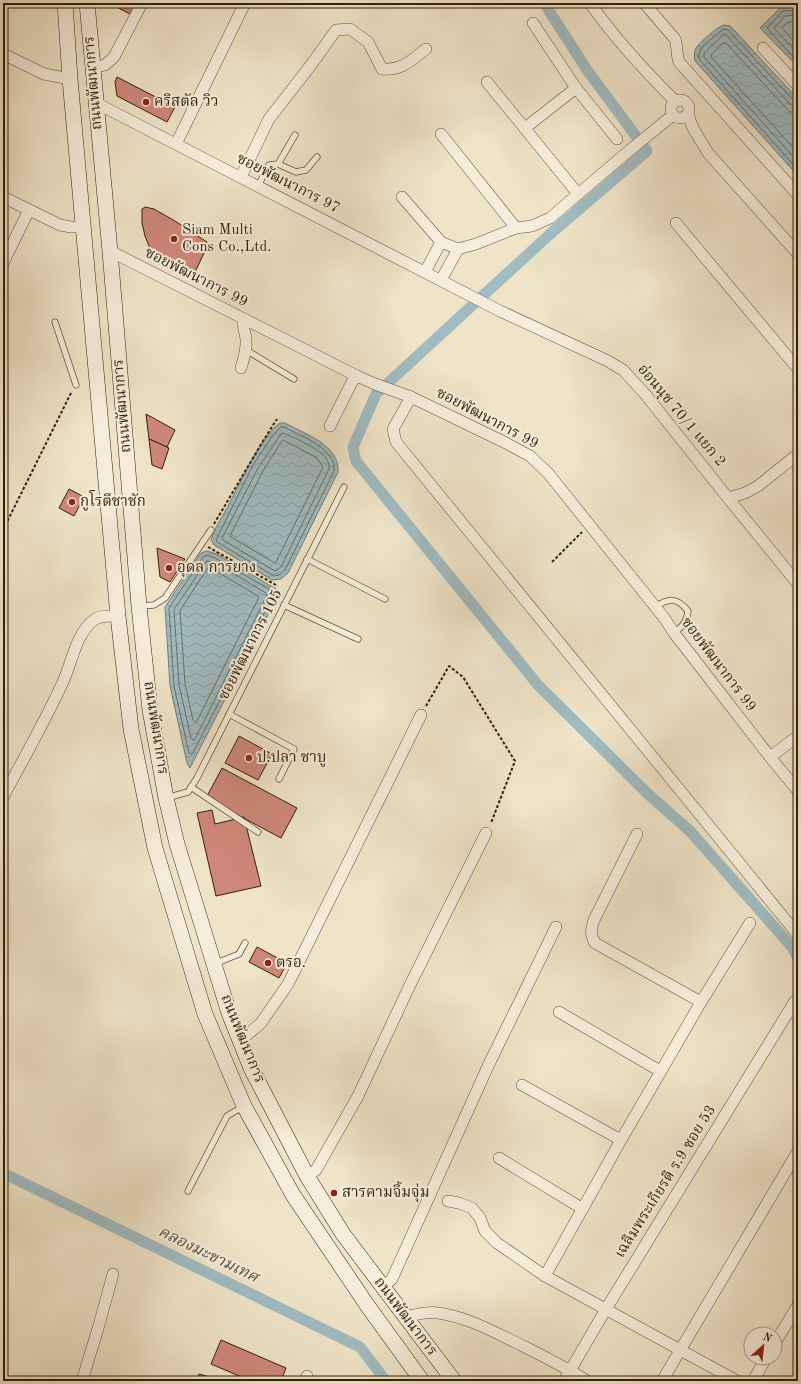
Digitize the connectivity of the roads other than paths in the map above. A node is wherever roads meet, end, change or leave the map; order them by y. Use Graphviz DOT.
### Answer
graph roads {
  1 [pos="65,3"];
  2 [pos="87,3"];
  3 [pos="142,3"];
  4 [pos="245,3"];
  5 [pos="590,3"];
  6 [pos="644,3"];
  7 [pos="533,23"];
  8 [pos="763,48"];
  9 [pos="426,49"];
  10 [pos="3,54"];
  11 [pos="92,68"];
  12 [pos="70,79"];
  13 [pos="487,82"];
  14 [pos="798,86"];
  15 [pos="576,88"];
  16 [pos="675,101"];
  17 [pos="96,103"];
  18 [pos="688,115"];
  19 [pos="669,119"];
  20 [pos="525,128"];
  21 [pos="441,134"];
  22 [pos="295,135"];
  23 [pos="617,139"];
  24 [pos="176,144"];
  25 [pos="316,158"];
  26 [pos="278,164"];
  27 [pos="241,177"];
  28 [pos="258,186"];
  29 [pos="578,194"];
  30 [pos="798,195"];
  31 [pos="3,197"];
  32 [pos="402,197"];
  33 [pos="29,210"];
  34 [pos="676,223"];
  35 [pos="84,228"];
  36 [pos="516,228"];
  37 [pos="441,242"];
  38 [pos="458,249"];
  39 [pos="110,252"];
  40 [pos="798,254"];
  41 [pos="3,263"];
  42 [pos="425,272"];
  43 [pos="441,280"];
  44 [pos="465,292"];
  45 [pos="244,319"];
  46 [pos="55,322"];
  47 [pos="246,350"];
  48 [pos="241,368"];
  49 [pos="798,369"];
  50 [pos="357,376"];
  51 [pos="294,379"];
  52 [pos="76,385"];
  53 [pos="411,397"];
  54 [pos="330,426"];
  55 [pos="798,454"];
  56 [pos="344,487"];
  57 [pos="728,498"];
  58 [pos="211,530"];
  59 [pos="307,559"];
  60 [pos="798,584"];
  61 [pos="386,599"];
  62 [pos="284,605"];
  63 [pos="139,606"];
  64 [pos="655,607"];
  65 [pos="118,616"];
  66 [pos="674,632"];
  67 [pos="358,639"];
  68 [pos="229,714"];
  69 [pos="422,715"];
  70 [pos="798,736"];
  71 [pos="770,757"];
  72 [pos="279,779"];
  73 [pos="191,787"];
  74 [pos="798,791"];
  75 [pos="3,797"];
  76 [pos="166,798"];
  77 [pos="258,832"];
  78 [pos="486,833"];
  79 [pos="637,834"];
  80 [pos="750,923"];
  81 [pos="556,927"];
  82 [pos="798,935"];
  83 [pos="245,943"];
  84 [pos="214,964"];
  85 [pos="796,1001"];
  86 [pos="701,1002"];
  87 [pos="559,1012"];
  88 [pos="240,1041"];
  89 [pos="660,1071"];
  90 [pos="522,1085"];
  91 [pos="244,1106"];
  92 [pos="621,1140"];
  93 [pos="798,1152"];
  94 [pos="499,1158"];
  95 [pos="307,1176"];
  96 [pos="188,1191"];
  97 [pos="448,1201"];
  98 [pos="583,1210"];
  99 [pos="113,1274"];
  100 [pos="545,1276"];
  101 [pos="383,1287"];
  102 [pos="798,1305"];
  103 [pos="606,1309"];
  104 [pos="405,1317"];
  105 [pos="783,1330"];
  106 [pos="680,1350"];
  107 [pos="761,1366"];
  108 [pos="570,1370"];
  109 [pos="82,1381"];
  110 [pos="422,1381"];
  111 [pos="454,1381"];
  112 [pos="564,1381"];
  113 [pos="587,1381"];
  114 [pos="662,1381"];
  115 [pos="737,1381"];
  116 [pos="753,1381"];
  1 -- 12 [label="main road, ถนนพัฒนาการ"];
  2 -- 11 [label="main road, ถนนพัฒนาการ"];
  3 -- 11 [label="street"];
  4 -- 24 [label="street"];
  5 -- 16 [label="street"];
  6 -- 30 [label="street"];
  7 -- 15 [label="street"];
  8 -- 14 [label="street"];
  9 -- 27 [label="street"];
  10 -- 12 [label="street"];
  11 -- 17 [label="main road, ถนนพัฒนาการ"];
  12 -- 35 [label="main road, ถนนพัฒนาการ"];
  13 -- 20 [label="street"];
  15 -- 20 [label="street"];
  15 -- 23 [label="street"];
  16 -- 18 [label="street"];
  16 -- 19 [label="street"];
  17 -- 24 [label="street, ซอยพัฒนาการ 97"];
  17 -- 39 [label="main road, ถนนพัฒนาการ"];
  18 -- 19 [label="street"];
  18 -- 40 [label="street"];
  19 -- 29 [label="street"];
  20 -- 29 [label="street"];
  21 -- 36 [label="street"];
  22 -- 26 [label="lane"];
  24 -- 27 [label="street, ซอยพัฒนาการ 97"];
  25 -- 26 [label="lane"];
  26 -- 28 [label="lane"];
  27 -- 28 [label="street, ซอยพัฒนาการ 97"];
  28 -- 42 [label="street, ซอยพัฒนาการ 97"];
  29 -- 36 [label="street"];
  31 -- 33 [label="street"];
  32 -- 37 [label="street"];
  33 -- 35 [label="street"];
  33 -- 41 [label="street"];
  34 -- 49 [label="street"];
  35 -- 65 [label="main road, ถนนพัฒนาการ"];
  36 -- 38 [label="street"];
  37 -- 38 [label="street"];
  37 -- 42 [label="street"];
  38 -- 43 [label="street"];
  39 -- 45 [label="street, ซอยพัฒนาการ 99"];
  39 -- 63 [label="main road, ถนนพัฒนาการ"];
  42 -- 43 [label="street, ซอยพัฒนาการ 97"];
  43 -- 44 [label="street, ซอยพัฒนาการ 97"];
  44 -- 57 [label="street, อ่อนนุช 70/1 แยก 2"];
  45 -- 47 [label="street"];
  45 -- 50 [label="street, ซอยพัฒนาการ 99"];
  46 -- 52 [label="lane"];
  47 -- 48 [label="street"];
  47 -- 51 [label="lane"];
  50 -- 53 [label="street, ซอยพัฒนาการ 99"];
  50 -- 54 [label="street"];
  53 -- 64 [label="street, ซอยพัฒนาการ 99"];
  53 -- 82 [label="street"];
  55 -- 57 [label="street"];
  56 -- 59 [label="lane, ซอยพัฒนาการ 105"];
  57 -- 60 [label="street, อ่อนนุช 70/1 แยก 2"];
  58 -- 63 [label="lane"];
  59 -- 61 [label="lane"];
  59 -- 62 [label="lane, ซอยพัฒนาการ 105"];
  62 -- 67 [label="lane"];
  62 -- 68 [label="lane, ซอยพัฒนาการ 105"];
  63 -- 76 [label="main road, ถนนพัฒนาการ"];
  64 -- 66 [label="street, ซอยพัฒนาการ 99"];
  64 -- 66 [label="lane"];
  65 -- 75 [label="street"];
  65 -- 91 [label="main road, ถนนพัฒนาการ"];
  66 -- 71 [label="street, ซอยพัฒนาการ 99"];
  68 -- 72 [label="lane"];
  68 -- 73 [label="lane, ซอยพัฒนาการ 105"];
  69 -- 88 [label="street"];
  70 -- 71 [label="street"];
  71 -- 74 [label="street, ซอยพัฒนาการ 99"];
  73 -- 76 [label="lane"];
  73 -- 77 [label="lane"];
  76 -- 84 [label="main road, ถนนพัฒนาการ"];
  78 -- 95 [label="street"];
  79 -- 86 [label="street"];
  80 -- 86 [label="street"];
  81 -- 101 [label="street"];
  83 -- 84 [label="lane"];
  84 -- 88 [label="main road, ถนนพัฒนาการ"];
  85 -- 103 [label="street, เฉลิมพระเกียรติ ร.9 ซอย 53"];
  86 -- 89 [label="street"];
  87 -- 89 [label="street"];
  88 -- 95 [label="main road, ถนนพัฒนาการ"];
  89 -- 92 [label="street"];
  90 -- 92 [label="street"];
  91 -- 96 [label="lane"];
  91 -- 110 [label="main road, ถนนพัฒนาการ"];
  92 -- 98 [label="street"];
  93 -- 106 [label="street"];
  94 -- 98 [label="street"];
  95 -- 101 [label="main road, ถนนพัฒนาการ"];
  97 -- 100 [label="street"];
  98 -- 100 [label="street"];
  99 -- 109 [label="street"];
  100 -- 103 [label="street"];
  101 -- 104 [label="main road, ถนนพัฒนาการ"];
  102 -- 105 [label="street"];
  103 -- 106 [label="street"];
  103 -- 108 [label="street, เฉลิมพระเกียรติ ร.9 ซอย 53"];
  104 -- 108 [label="street"];
  104 -- 111 [label="main road, ถนนพัฒนาการ"];
  106 -- 114 [label="street"];
  106 -- 115 [label="street"];
  107 -- 116 [label="street"];
  108 -- 112 [label="street, เฉลิมพระเกียรติ ร.9 ซอย 53"];
  108 -- 113 [label="street"];
}
